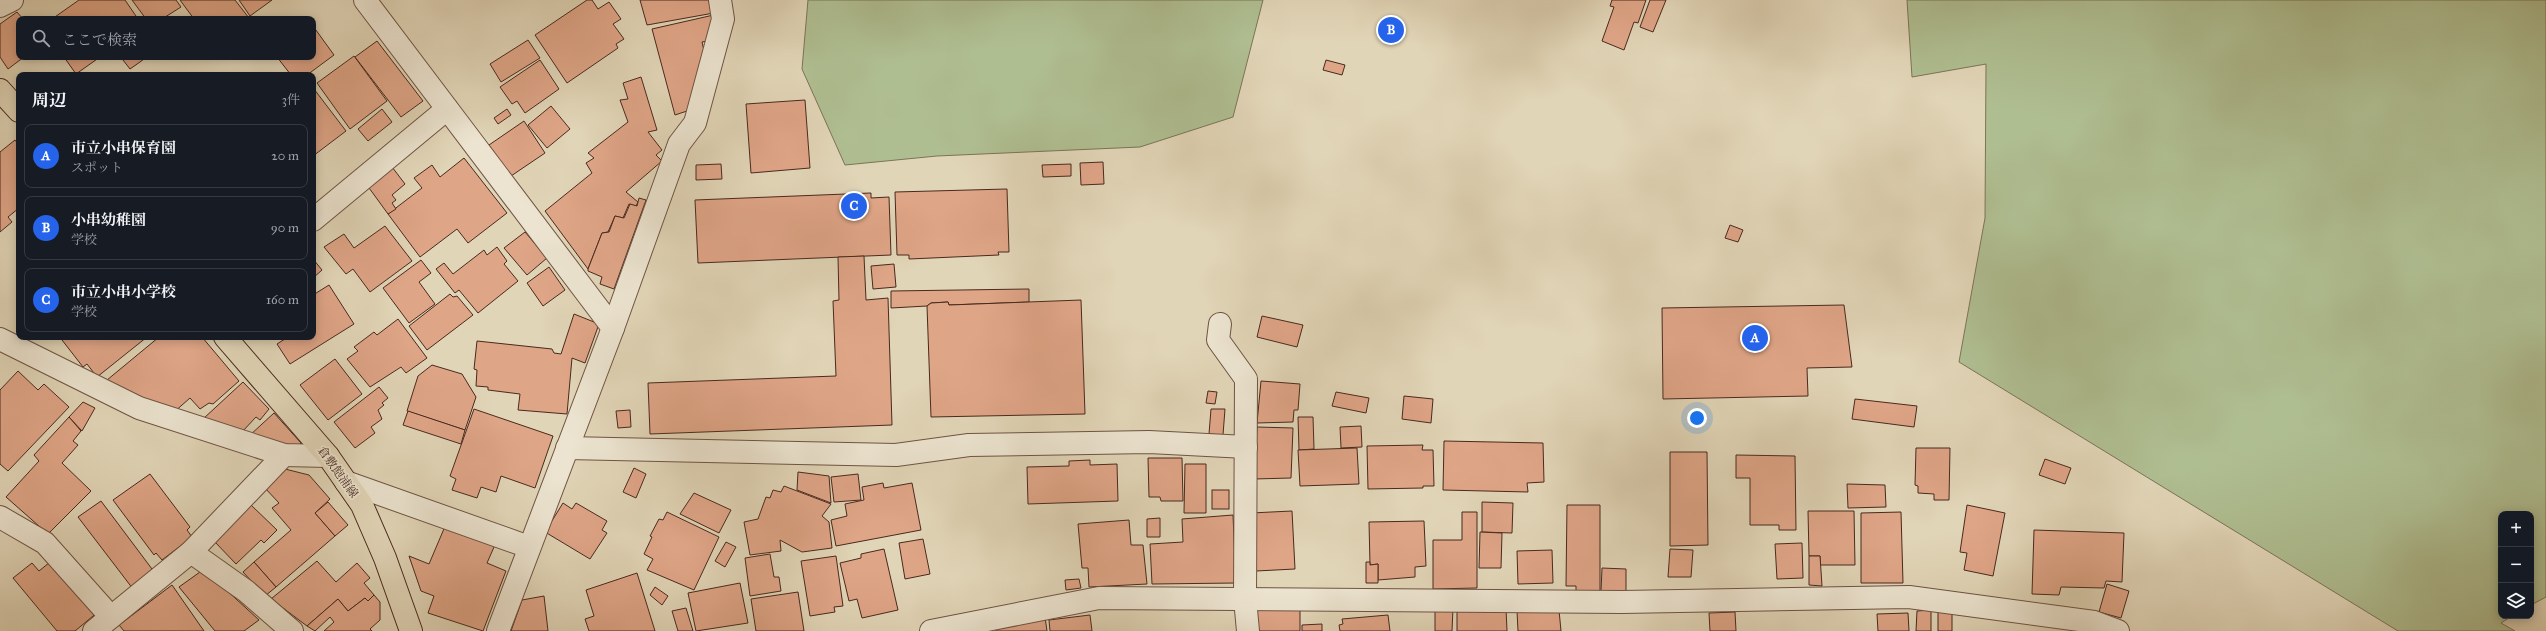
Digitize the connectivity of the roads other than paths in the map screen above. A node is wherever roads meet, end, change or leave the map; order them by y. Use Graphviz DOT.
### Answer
graph roads {
  1 [pos="12,0"];
  2 [pos="365,0"];
  3 [pos="720,0"];
  4 [pos="0,6"];
  5 [pos="0,90"];
  6 [pos="16,108"];
  7 [pos="447,109"];
  8 [pos="316,218"];
  9 [pos="1220,324"];
  10 [pos="613,328"];
  11 [pos="0,339"];
  12 [pos="228,340"];
  13 [pos="1246,447"];
  14 [pos="567,448"];
  15 [pos="284,455"];
  16 [pos="328,456"];
  17 [pos="346,482"];
  18 [pos="0,517"];
  19 [pos="530,547"];
  20 [pos="191,552"];
  21 [pos="1245,599"];
  22 [pos="111,617"];
  23 [pos="94,631"];
  24 [pos="292,631"];
  25 [pos="411,631"];
  26 [pos="498,631"];
  27 [pos="931,631"];
  28 [pos="1248,631"];
  29 [pos="2118,631"];
  1 -- 4 [label="street"];
  2 -- 7 [label="street"];
  3 -- 10 [label="street"];
  5 -- 6 [label="main road"];
  7 -- 8 [label="street"];
  7 -- 10 [label="street"];
  9 -- 13 [label="street"];
  10 -- 14 [label="street"];
  11 -- 15 [label="street"];
  12 -- 16 [label="main road, 倉敷飽浦線"];
  13 -- 14 [label="street"];
  13 -- 21 [label="street"];
  14 -- 19 [label="street"];
  15 -- 16 [label="street"];
  15 -- 20 [label="street"];
  16 -- 17 [label="main road, 倉敷飽浦線"];
  17 -- 19 [label="street"];
  17 -- 25 [label="main road, 倉敷飽浦線"];
  18 -- 22 [label="street"];
  19 -- 26 [label="street"];
  20 -- 22 [label="street"];
  20 -- 24 [label="street"];
  21 -- 27 [label="street"];
  21 -- 28 [label="street"];
  21 -- 29 [label="street"];
  22 -- 23 [label="street"];
}
